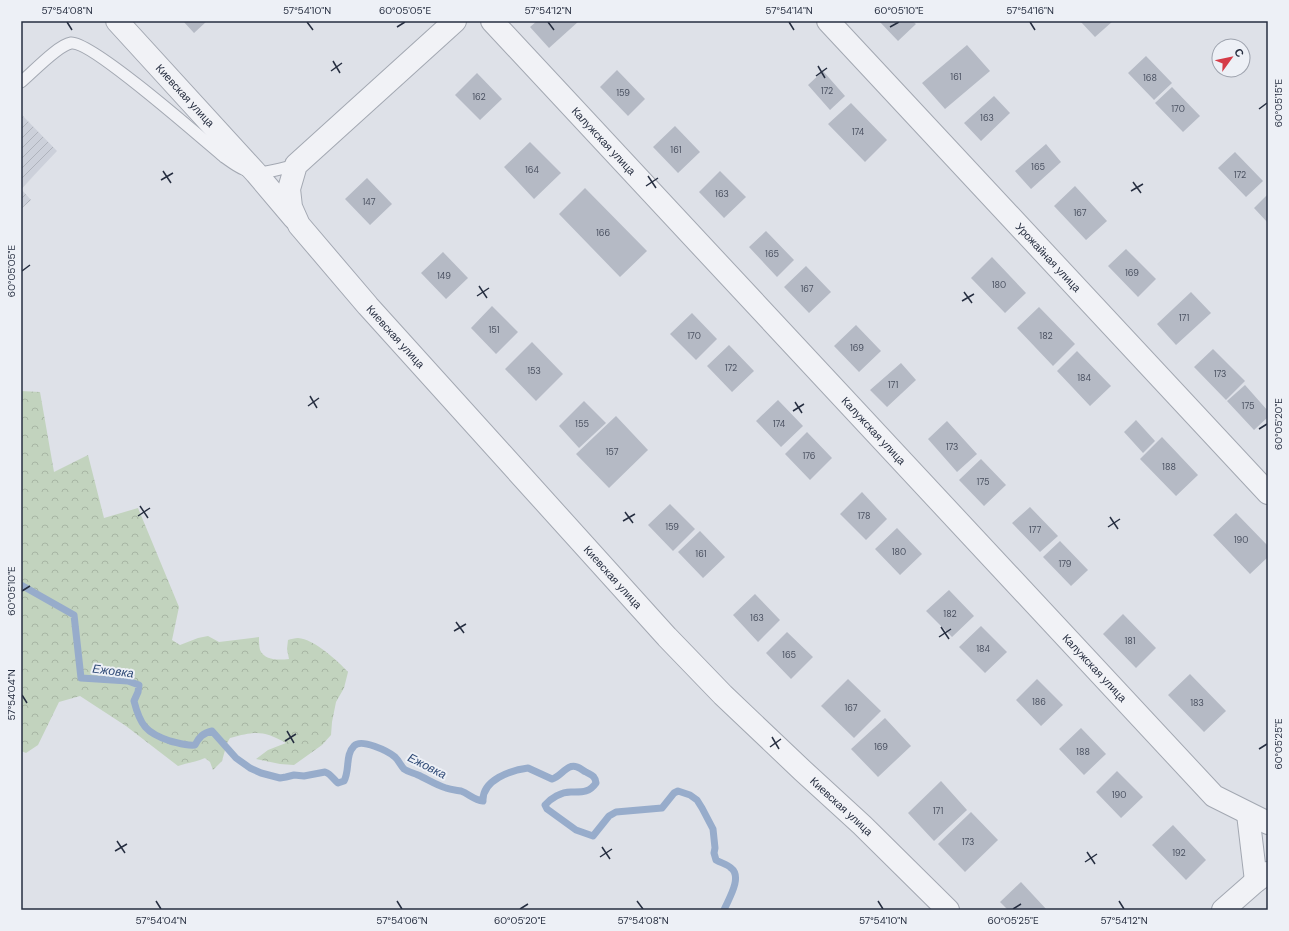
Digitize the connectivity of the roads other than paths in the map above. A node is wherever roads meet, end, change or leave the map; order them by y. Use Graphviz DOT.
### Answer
graph roads {
  1 [pos="117,21"];
  2 [pos="455,21"];
  3 [pos="492,21"];
  4 [pos="828,21"];
  5 [pos="21,82"];
  6 [pos="296,165"];
  7 [pos="256,173"];
  8 [pos="299,225"];
  9 [pos="1268,493"];
  10 [pos="1248,814"];
  11 [pos="1268,823"];
  12 [pos="1262,877"];
  13 [pos="948,910"];
  14 [pos="1223,910"];
  1 -- 7 [label="street, Киевская улица"];
  2 -- 6 [label="street"];
  3 -- 10 [label="street, Калужская улица"];
  4 -- 9 [label="street, Урожайная улица"];
  5 -- 7 [label="lane"];
  6 -- 7 [label="lane"];
  6 -- 8 [label="street, Киевская улица"];
  7 -- 8 [label="street, Киевская улица"];
  8 -- 13 [label="street, Киевская улица"];
  10 -- 11 [label="street, Калужская улица"];
  10 -- 12 [label="street"];
  12 -- 14 [label="street"];
}
